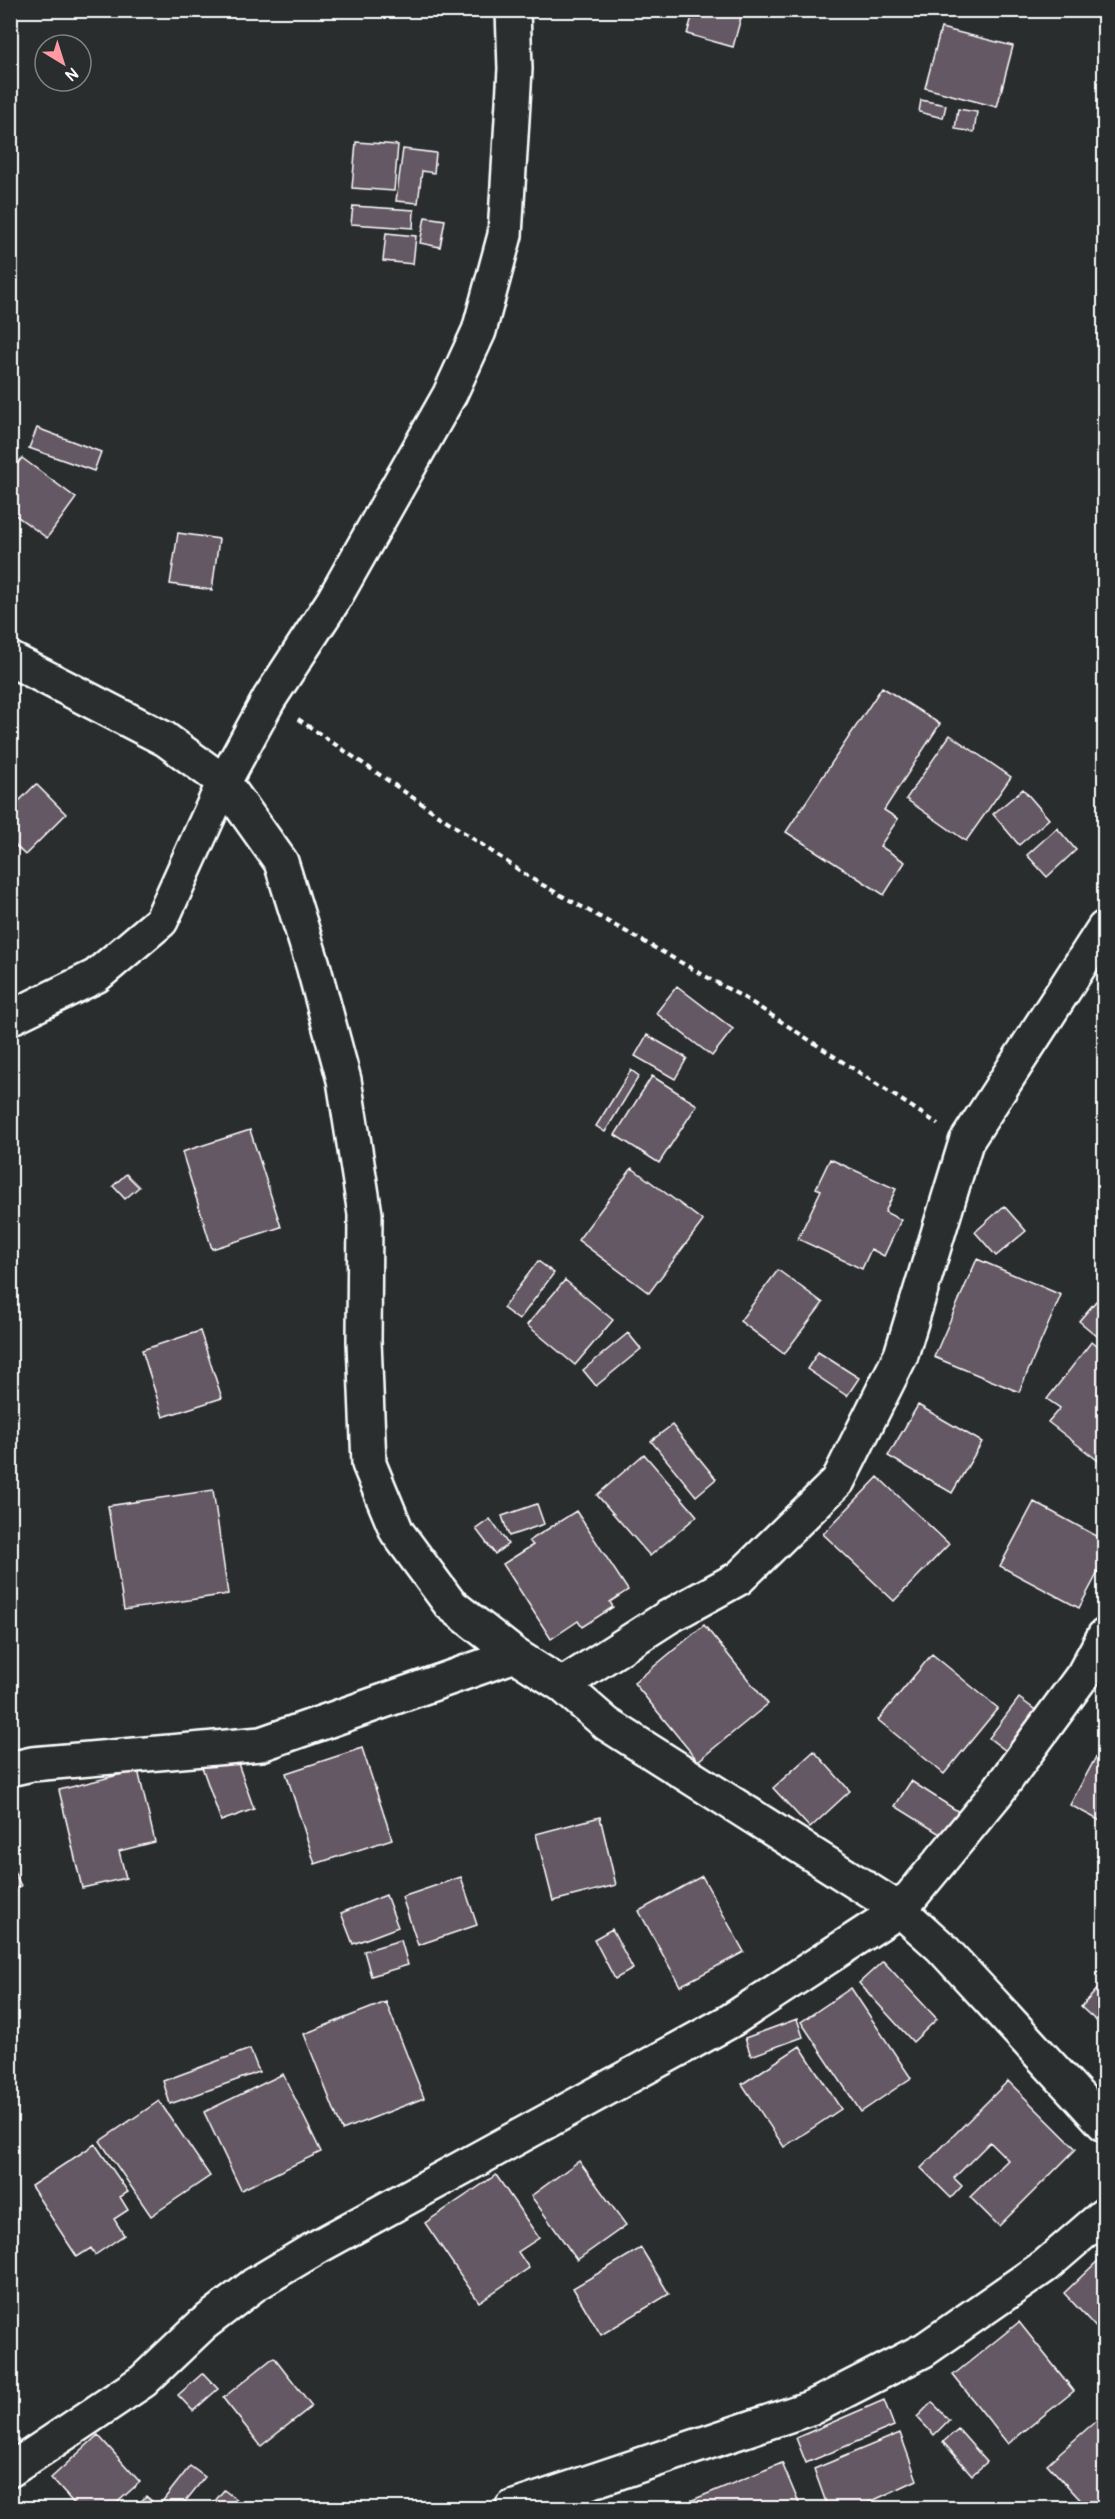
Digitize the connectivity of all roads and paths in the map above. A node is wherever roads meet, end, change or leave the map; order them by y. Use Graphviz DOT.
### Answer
graph roads {
  1 [pos="513,10"];
  2 [pos="10,659"];
  3 [pos="269,699"];
  4 [pos="224,782"];
  5 [pos="1104,928"];
  6 [pos="10,1018"];
  7 [pos="966,1142"];
  8 [pos="1104,1636"];
  9 [pos="515,1655"];
  10 [pos="562,1685"];
  11 [pos="10,1769"];
  12 [pos="900,1910"];
  13 [pos="1104,2124"];
  14 [pos="1104,2215"];
  15 [pos="10,2470"];
  16 [pos="512,2508"];
  1 -- 3 [label="street"];
  2 -- 4 [label="street"];
  3 -- 4 [label="street"];
  3 -- 7 [label="path"];
  4 -- 6 [label="street"];
  4 -- 9 [label="street"];
  5 -- 7 [label="street"];
  7 -- 10 [label="street"];
  8 -- 12 [label="street"];
  9 -- 10 [label="street"];
  9 -- 11 [label="street"];
  10 -- 12 [label="street"];
  12 -- 13 [label="street"];
  12 -- 15 [label="street"];
  14 -- 16 [label="street"];
}
